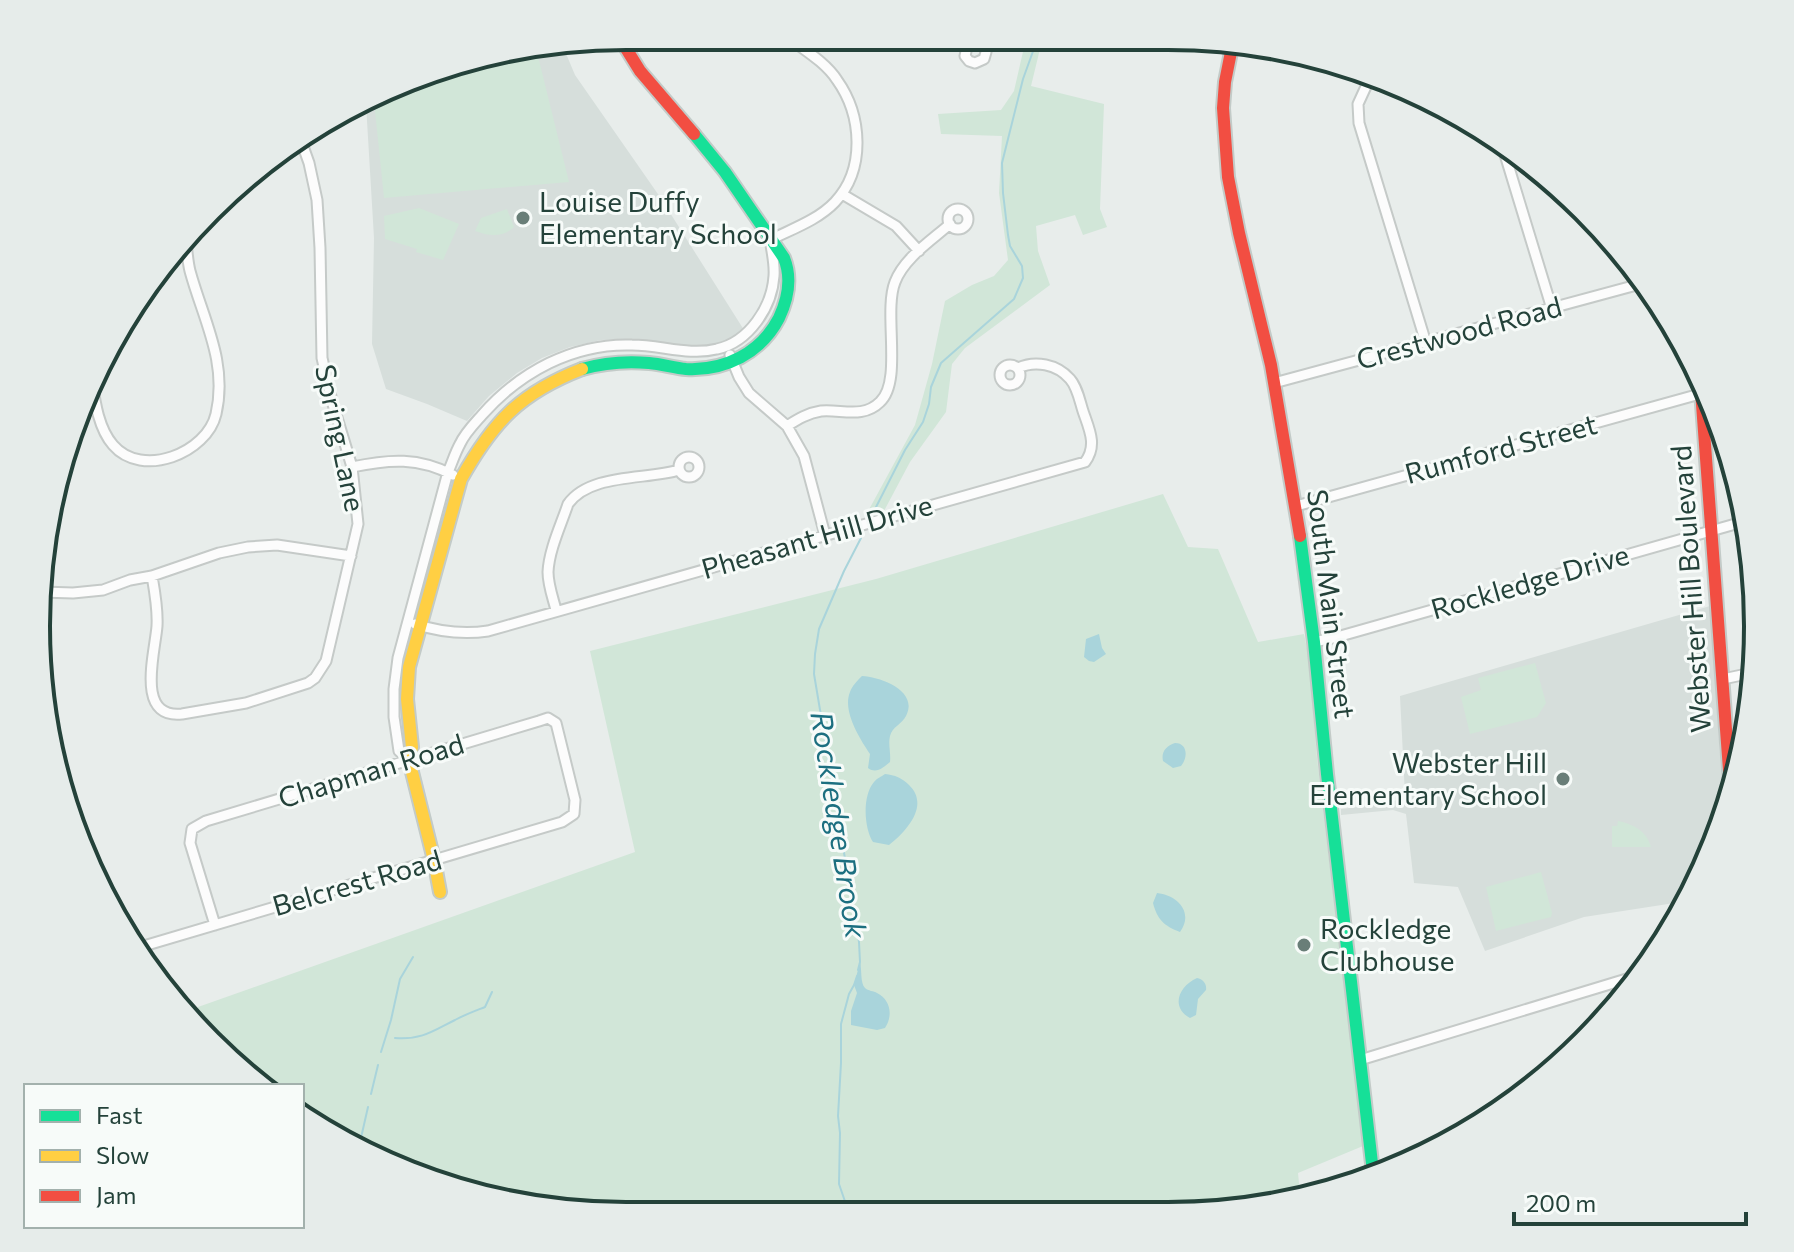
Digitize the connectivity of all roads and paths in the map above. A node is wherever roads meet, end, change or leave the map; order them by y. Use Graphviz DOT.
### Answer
graph roads {
  1 [pos="627,50"];
  2 [pos="804,50"];
  3 [pos="1231,54"];
  4 [pos="1366,86"];
  5 [pos="304,149"];
  6 [pos="1507,160"];
  7 [pos="842,194"];
  8 [pos="950,224"];
  9 [pos="770,240"];
  10 [pos="919,251"];
  11 [pos="187,253"];
  12 [pos="1633,286"];
  13 [pos="1552,309"];
  14 [pos="1426,343"];
  15 [pos="728,346"];
  16 [pos="732,362"];
  17 [pos="1018,368"];
  18 [pos="1274,383"];
  19 [pos="1695,395"];
  20 [pos="96,401"];
  21 [pos="1705,421"];
  22 [pos="787,426"];
  23 [pos="352,467"];
  24 [pos="679,470"];
  25 [pos="448,472"];
  26 [pos="461,479"];
  27 [pos="1296,506"];
  28 [pos="1735,524"];
  29 [pos="1711,531"];
  30 [pos="825,535"];
  31 [pos="351,556"];
  32 [pos="152,576"];
  33 [pos="51,592"];
  34 [pos="556,610"];
  35 [pos="408,622"];
  36 [pos="421,626"];
  37 [pos="1314,642"];
  38 [pos="1742,675"];
  39 [pos="1723,679"];
  40 [pos="1731,746"];
  41 [pos="409,760"];
  42 [pos="574,814"];
  43 [pos="434,860"];
  44 [pos="440,892"];
  45 [pos="215,925"];
  46 [pos="146,945"];
  47 [pos="1622,980"];
  48 [pos="1360,1060"];
  49 [pos="1372,1164"];
  1 -- 9 [label="street"];
  2 -- 7 [label="street"];
  3 -- 18 [label="street, South Main Street"];
  4 -- 14 [label="street"];
  5 -- 23 [label="street, Spring Lane"];
  6 -- 13 [label="street"];
  7 -- 9 [label="street"];
  7 -- 10 [label="street"];
  8 -- 10 [label="street"];
  9 -- 15 [label="street"];
  9 -- 16 [label="street"];
  10 -- 22 [label="street"];
  11 -- 20 [label="street"];
  12 -- 13 [label="street, Crestwood Road"];
  13 -- 14 [label="street, Crestwood Road"];
  14 -- 18 [label="street, Crestwood Road"];
  15 -- 16 [label="street"];
  15 -- 25 [label="street"];
  16 -- 22 [label="street"];
  16 -- 26 [label="street"];
  17 -- 30 [label="street, Pheasant Hill Drive"];
  18 -- 27 [label="street, South Main Street"];
  19 -- 27 [label="street, Rumford Street"];
  21 -- 29 [label="street, Webster Hill Boulevard"];
  22 -- 30 [label="street"];
  23 -- 25 [label="street"];
  23 -- 31 [label="street, Spring Lane"];
  24 -- 34 [label="street"];
  25 -- 26 [label="street"];
  25 -- 35 [label="street"];
  26 -- 36 [label="street"];
  27 -- 37 [label="street, South Main Street"];
  28 -- 29 [label="street, Rockledge Drive"];
  29 -- 37 [label="street, Rockledge Drive"];
  29 -- 39 [label="street, Webster Hill Boulevard"];
  30 -- 34 [label="street, Pheasant Hill Drive"];
  31 -- 32 [label="street"];
  31 -- 32 [label="street, Spring Lane"];
  32 -- 33 [label="street"];
  34 -- 36 [label="street, Pheasant Hill Drive"];
  35 -- 36 [label="street, Pheasant Hill Drive"];
  35 -- 41 [label="street"];
  36 -- 41 [label="street"];
  37 -- 48 [label="street, South Main Street"];
  38 -- 39 [label="street"];
  39 -- 40 [label="street, Webster Hill Boulevard"];
  41 -- 42 [label="street, Chapman Road"];
  41 -- 43 [label="street"];
  41 -- 45 [label="street, Chapman Road"];
  42 -- 43 [label="street, Belcrest Road"];
  43 -- 44 [label="street"];
  43 -- 45 [label="street, Belcrest Road"];
  45 -- 46 [label="street, Belcrest Road"];
  47 -- 48 [label="street"];
  48 -- 49 [label="street, South Main Street"];
}
